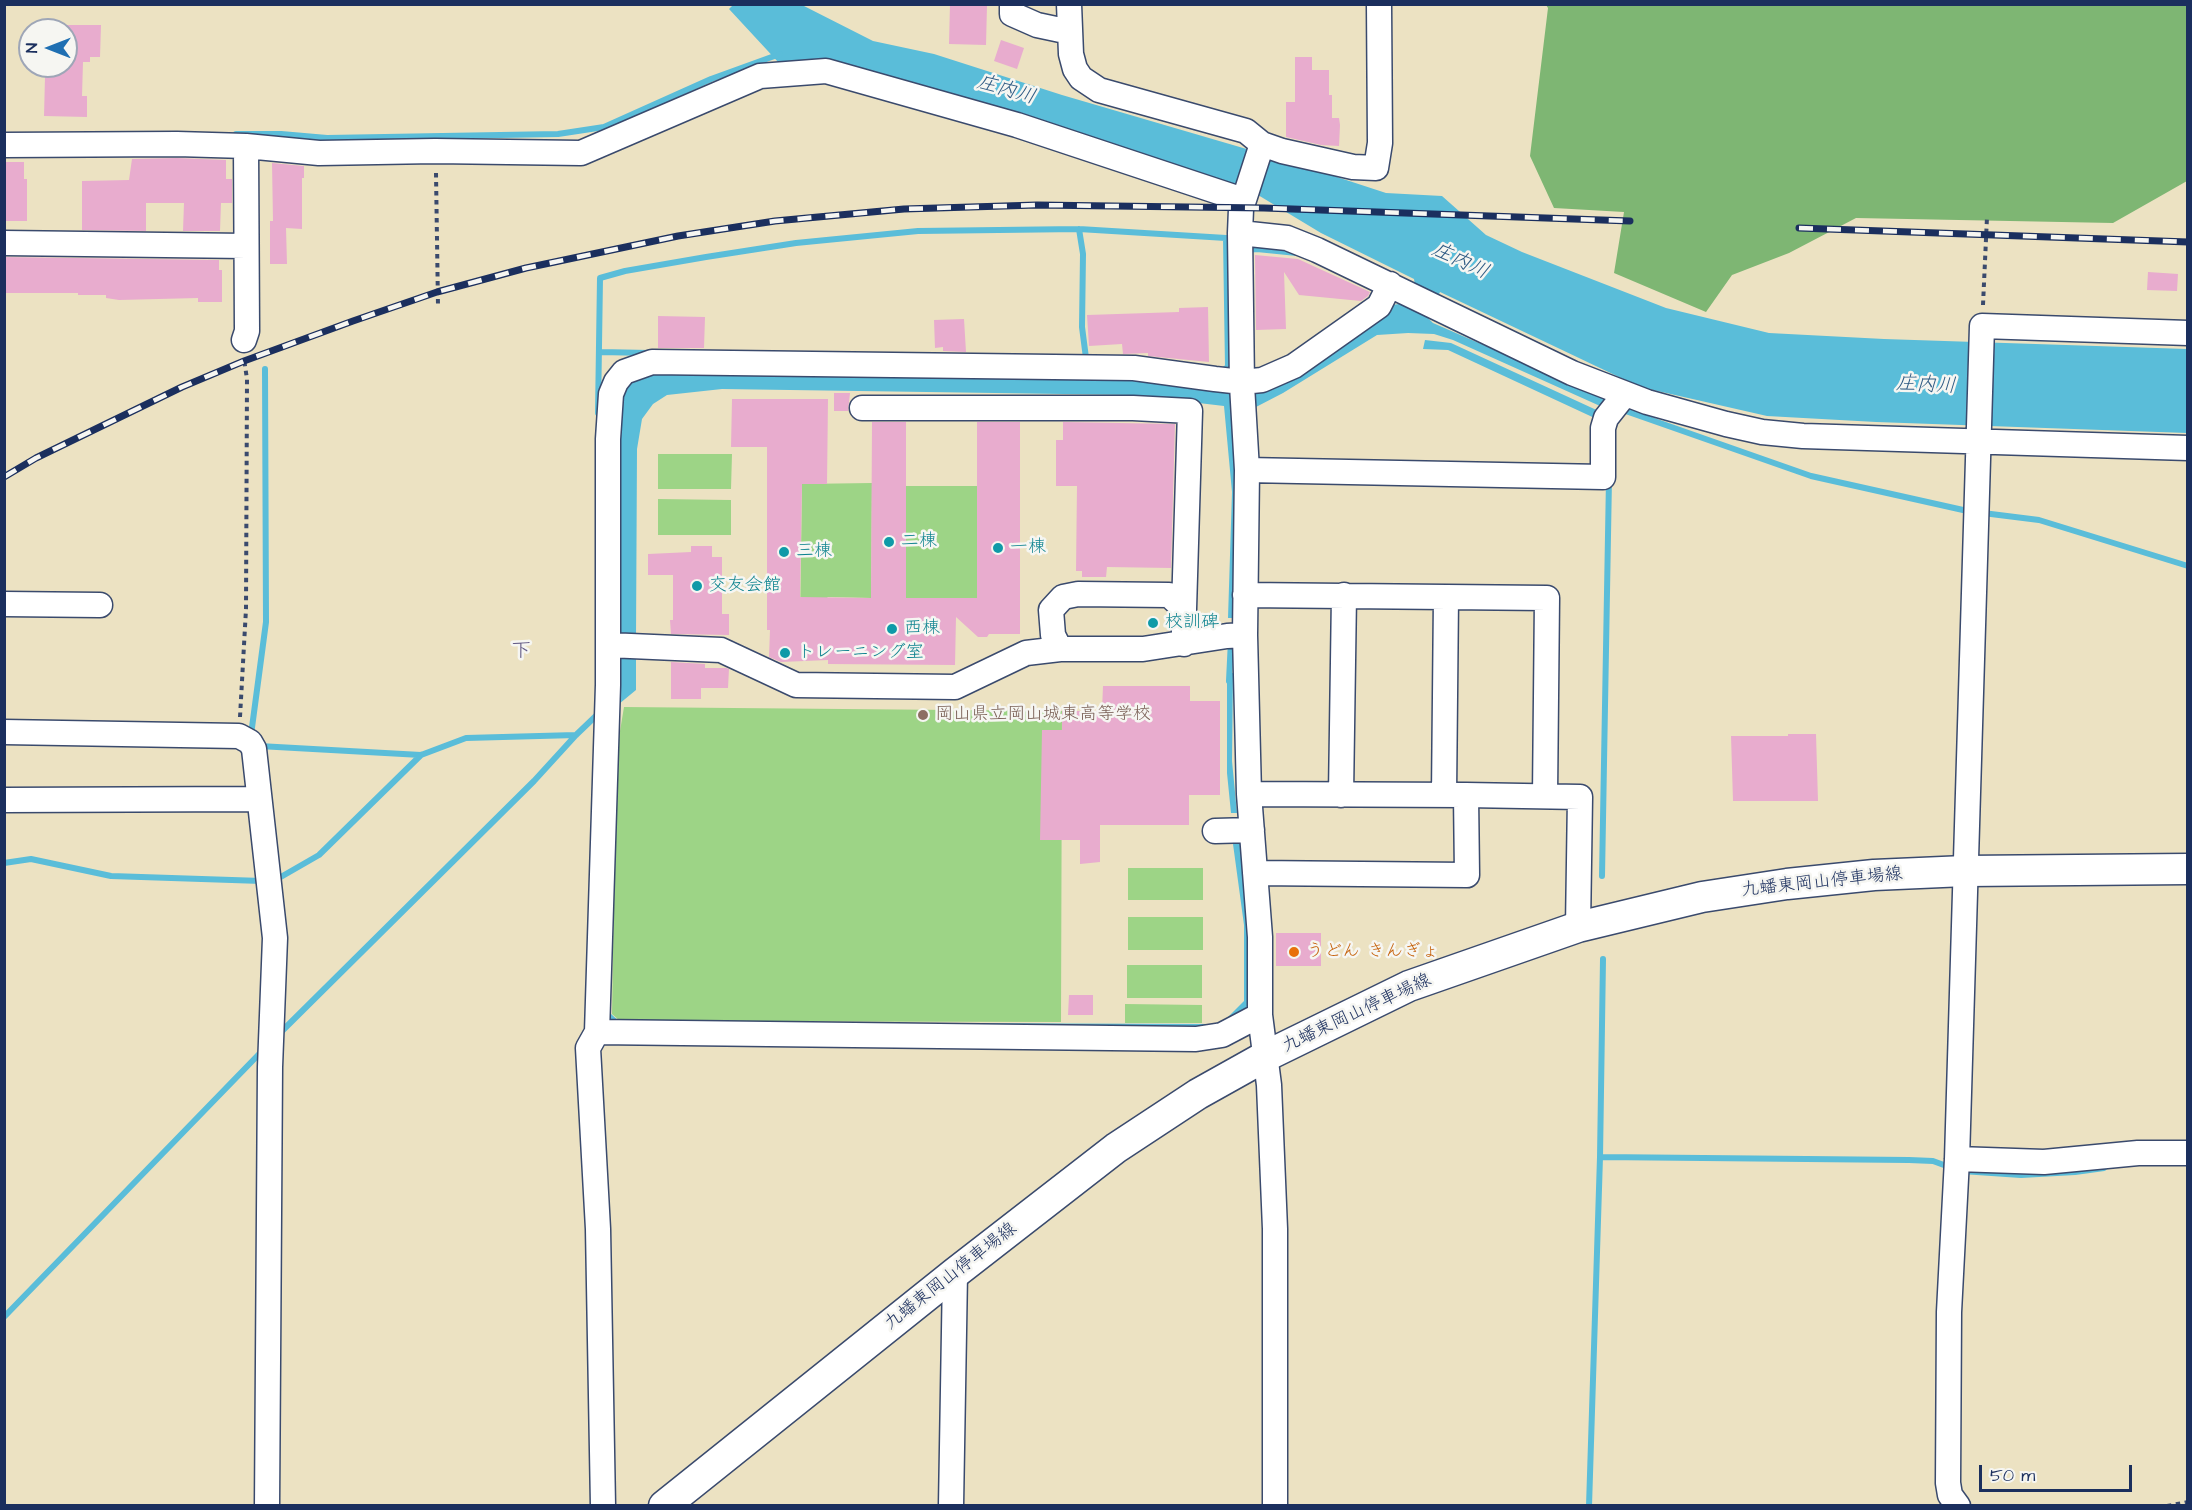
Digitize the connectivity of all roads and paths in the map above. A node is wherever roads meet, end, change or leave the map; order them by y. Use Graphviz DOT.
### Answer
graph roads {
  1 [pos="1012,4"];
  2 [pos="1069,4"];
  3 [pos="1378,4"];
  4 [pos="1070,32"];
  5 [pos="4,145"];
  6 [pos="246,146"];
  7 [pos="1260,147"];
  8 [pos="435,151"];
  9 [pos="1244,197"];
  10 [pos="1987,217"];
  11 [pos="1240,232"];
  12 [pos="4,243"];
  13 [pos="246,246"];
  14 [pos="1392,290"];
  15 [pos="438,306"];
  16 [pos="1982,329"];
  17 [pos="2187,333"];
  18 [pos="244,340"];
  19 [pos="1242,384"];
  20 [pos="1619,402"];
  21 [pos="862,408"];
  22 [pos="1979,438"];
  23 [pos="2187,448"];
  24 [pos="1247,470"];
  25 [pos="1245,595"];
  26 [pos="1344,595"];
  27 [pos="1446,597"];
  28 [pos="4,604"];
  29 [pos="100,605"];
  30 [pos="1184,609"];
  31 [pos="1237,636"];
  32 [pos="1185,644"];
  33 [pos="620,645"];
  34 [pos="1060,649"];
  35 [pos="4,732"];
  36 [pos="246,741"];
  37 [pos="1250,794"];
  38 [pos="1341,795"];
  39 [pos="1455,795"];
  40 [pos="1545,796"];
  41 [pos="259,799"];
  42 [pos="4,800"];
  43 [pos="2187,869"];
  44 [pos="1965,871"];
  45 [pos="1255,873"];
  46 [pos="1578,927"];
  47 [pos="1260,1015"];
  48 [pos="597,1032"];
  49 [pos="1266,1056"];
  50 [pos="2187,1153"];
  51 [pos="1957,1167"];
  52 [pos="955,1272"];
  53 [pos="2187,1502"];
  54 [pos="267,1506"];
  55 [pos="603,1506"];
  56 [pos="664,1506"];
  57 [pos="951,1506"];
  58 [pos="1275,1506"];
  59 [pos="1958,1506"];
  60 [pos="2167,1506"];
  1 -- 4 [label="street"];
  2 -- 4 [label="street"];
  3 -- 7 [label="street"];
  4 -- 7 [label="street"];
  5 -- 6 [label="street"];
  6 -- 8 [label="street"];
  6 -- 13 [label="street"];
  7 -- 9 [label="street"];
  8 -- 9 [label="street"];
  8 -- 15 [label="path"];
  9 -- 11 [label="street"];
  10 -- 16 [label="path"];
  11 -- 14 [label="street"];
  11 -- 19 [label="street"];
  12 -- 13 [label="street"];
  13 -- 18 [label="street"];
  14 -- 19 [label="street"];
  14 -- 20 [label="street"];
  16 -- 17 [label="street"];
  16 -- 22 [label="street"];
  18 -- 36 [label="path"];
  19 -- 24 [label="street"];
  19 -- 33 [label="street"];
  20 -- 22 [label="street"];
  20 -- 24 [label="street"];
  21 -- 30 [label="street"];
  22 -- 23 [label="street"];
  22 -- 44 [label="street"];
  24 -- 25 [label="street"];
  25 -- 26 [label="street"];
  25 -- 31 [label="street"];
  26 -- 27 [label="street"];
  26 -- 38 [label="street"];
  27 -- 39 [label="street"];
  27 -- 40 [label="street"];
  28 -- 29 [label="street"];
  30 -- 32 [label="street"];
  30 -- 34 [label="street"];
  31 -- 32 [label="street"];
  31 -- 37 [label="street"];
  32 -- 34 [label="street"];
  33 -- 34 [label="street"];
  33 -- 48 [label="street"];
  35 -- 36 [label="street"];
  36 -- 41 [label="street"];
  37 -- 38 [label="street"];
  37 -- 45 [label="street"];
  38 -- 39 [label="street"];
  39 -- 40 [label="street"];
  39 -- 45 [label="street"];
  40 -- 46 [label="street"];
  41 -- 42 [label="street"];
  41 -- 54 [label="street"];
  43 -- 44 [label="main road, 九蟠東岡山停車場線"];
  44 -- 46 [label="main road, 九蟠東岡山停車場線"];
  44 -- 51 [label="street"];
  45 -- 47 [label="street"];
  46 -- 49 [label="main road, 九蟠東岡山停車場線"];
  47 -- 48 [label="street"];
  47 -- 49 [label="street"];
  48 -- 55 [label="street"];
  49 -- 52 [label="main road, 九蟠東岡山停車場線"];
  49 -- 58 [label="street"];
  50 -- 51 [label="street"];
  51 -- 59 [label="street"];
  52 -- 56 [label="main road, 九蟠東岡山停車場線"];
  52 -- 57 [label="street"];
  53 -- 60 [label="path"];
}
